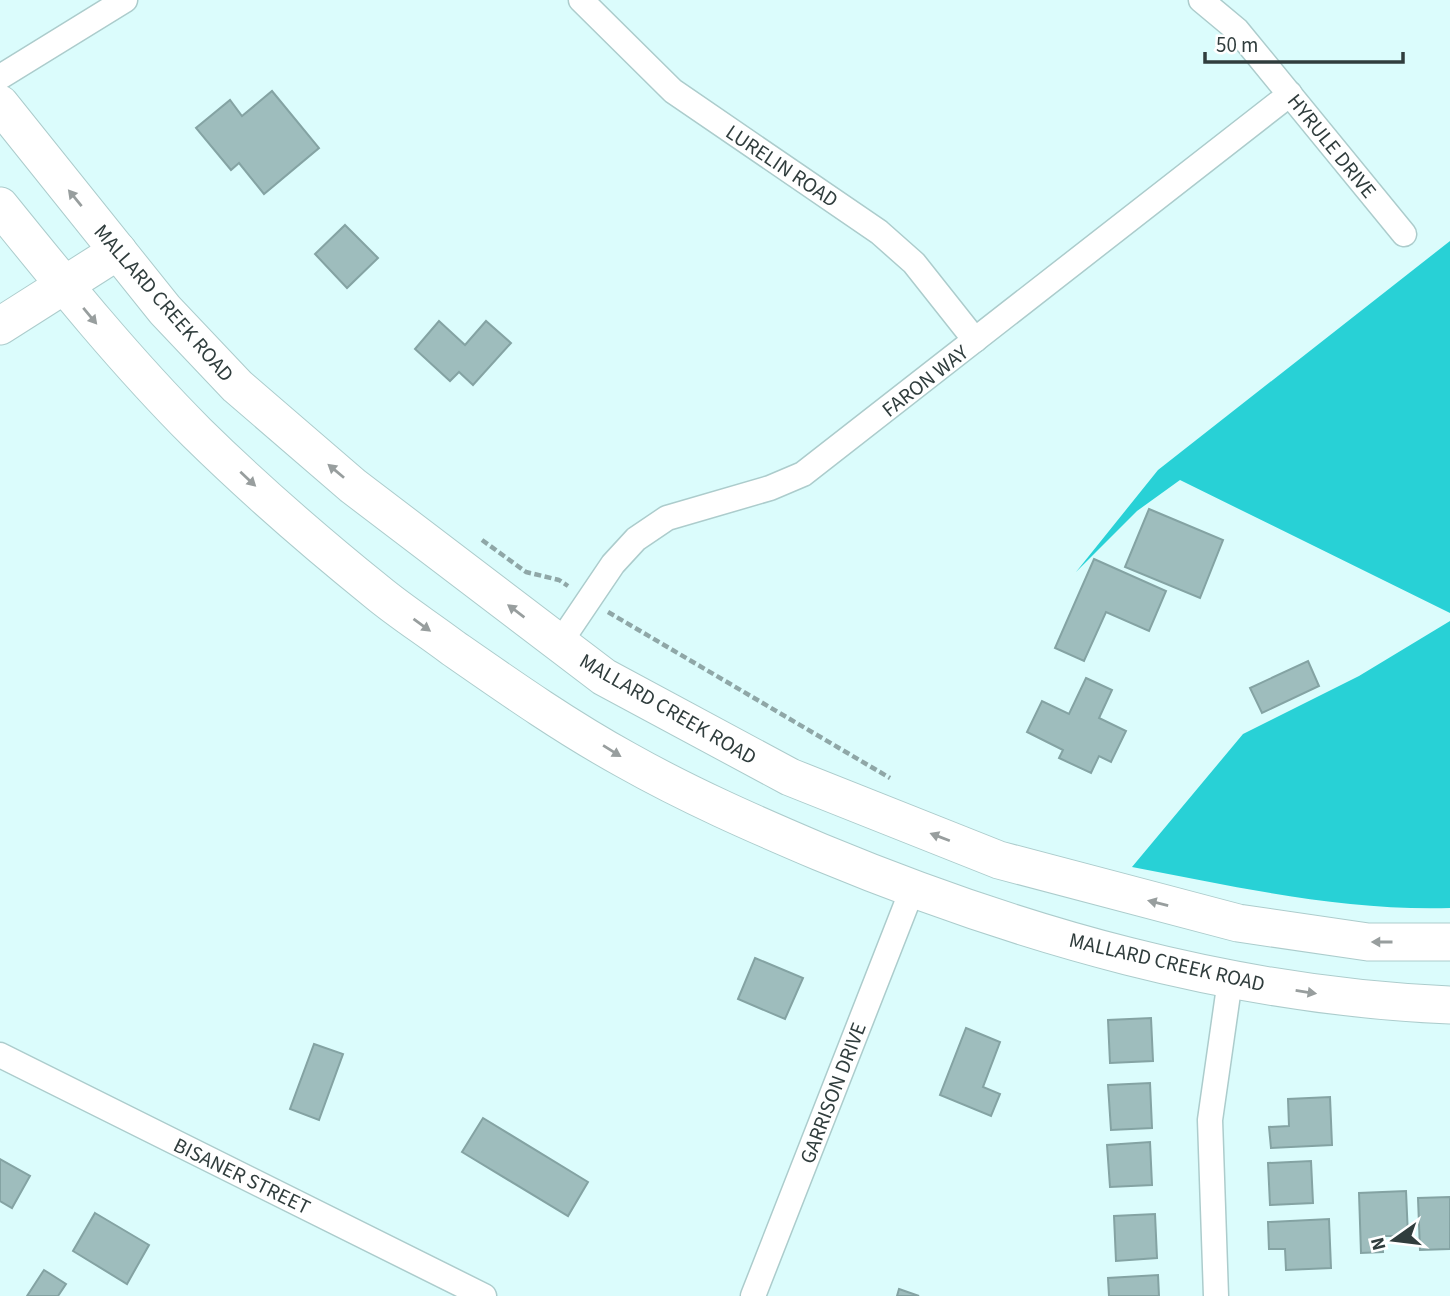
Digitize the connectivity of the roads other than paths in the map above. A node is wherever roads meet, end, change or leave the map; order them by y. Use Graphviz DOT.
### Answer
graph roads {
  1 [pos="125,0"];
  2 [pos="581,0"];
  3 [pos="1201,0"];
  4 [pos="0,77"];
  5 [pos="1290,94"];
  6 [pos="0,104"];
  7 [pos="0,206"];
  8 [pos="1404,234"];
  9 [pos="118,251"];
  10 [pos="65,286"];
  11 [pos="0,326"];
  12 [pos="975,340"];
  13 [pos="559,644"];
  14 [pos="912,890"];
  15 [pos="1450,942"];
  16 [pos="1230,980"];
  17 [pos="1450,1005"];
  18 [pos="0,1055"];
  19 [pos="485,1296"];
  20 [pos="753,1296"];
  21 [pos="1216,1296"];
  1 -- 4 [label="street"];
  2 -- 12 [label="street, LURELIN ROAD"];
  3 -- 5 [label="street, HYRULE DRIVE"];
  5 -- 8 [label="street, HYRULE DRIVE"];
  5 -- 12 [label="street, FARON WAY"];
  9 -- 6 [label="main road, MALLARD CREEK ROAD, one-way"];
  7 -- 10 [label="main road, MALLARD CREEK ROAD"];
  9 -- 10 [label="main road"];
  13 -- 9 [label="main road, MALLARD CREEK ROAD, one-way"];
  10 -- 11 [label="main road"];
  10 -- 14 [label="main road, MALLARD CREEK ROAD, one-way"];
  12 -- 13 [label="street, FARON WAY"];
  15 -- 13 [label="main road, MALLARD CREEK ROAD, one-way"];
  14 -- 16 [label="main road, MALLARD CREEK ROAD"];
  14 -- 20 [label="street, GARRISON DRIVE"];
  16 -- 17 [label="main road, MALLARD CREEK ROAD, one-way"];
  16 -- 21 [label="street"];
  18 -- 19 [label="street, BISANER STREET"];
}
